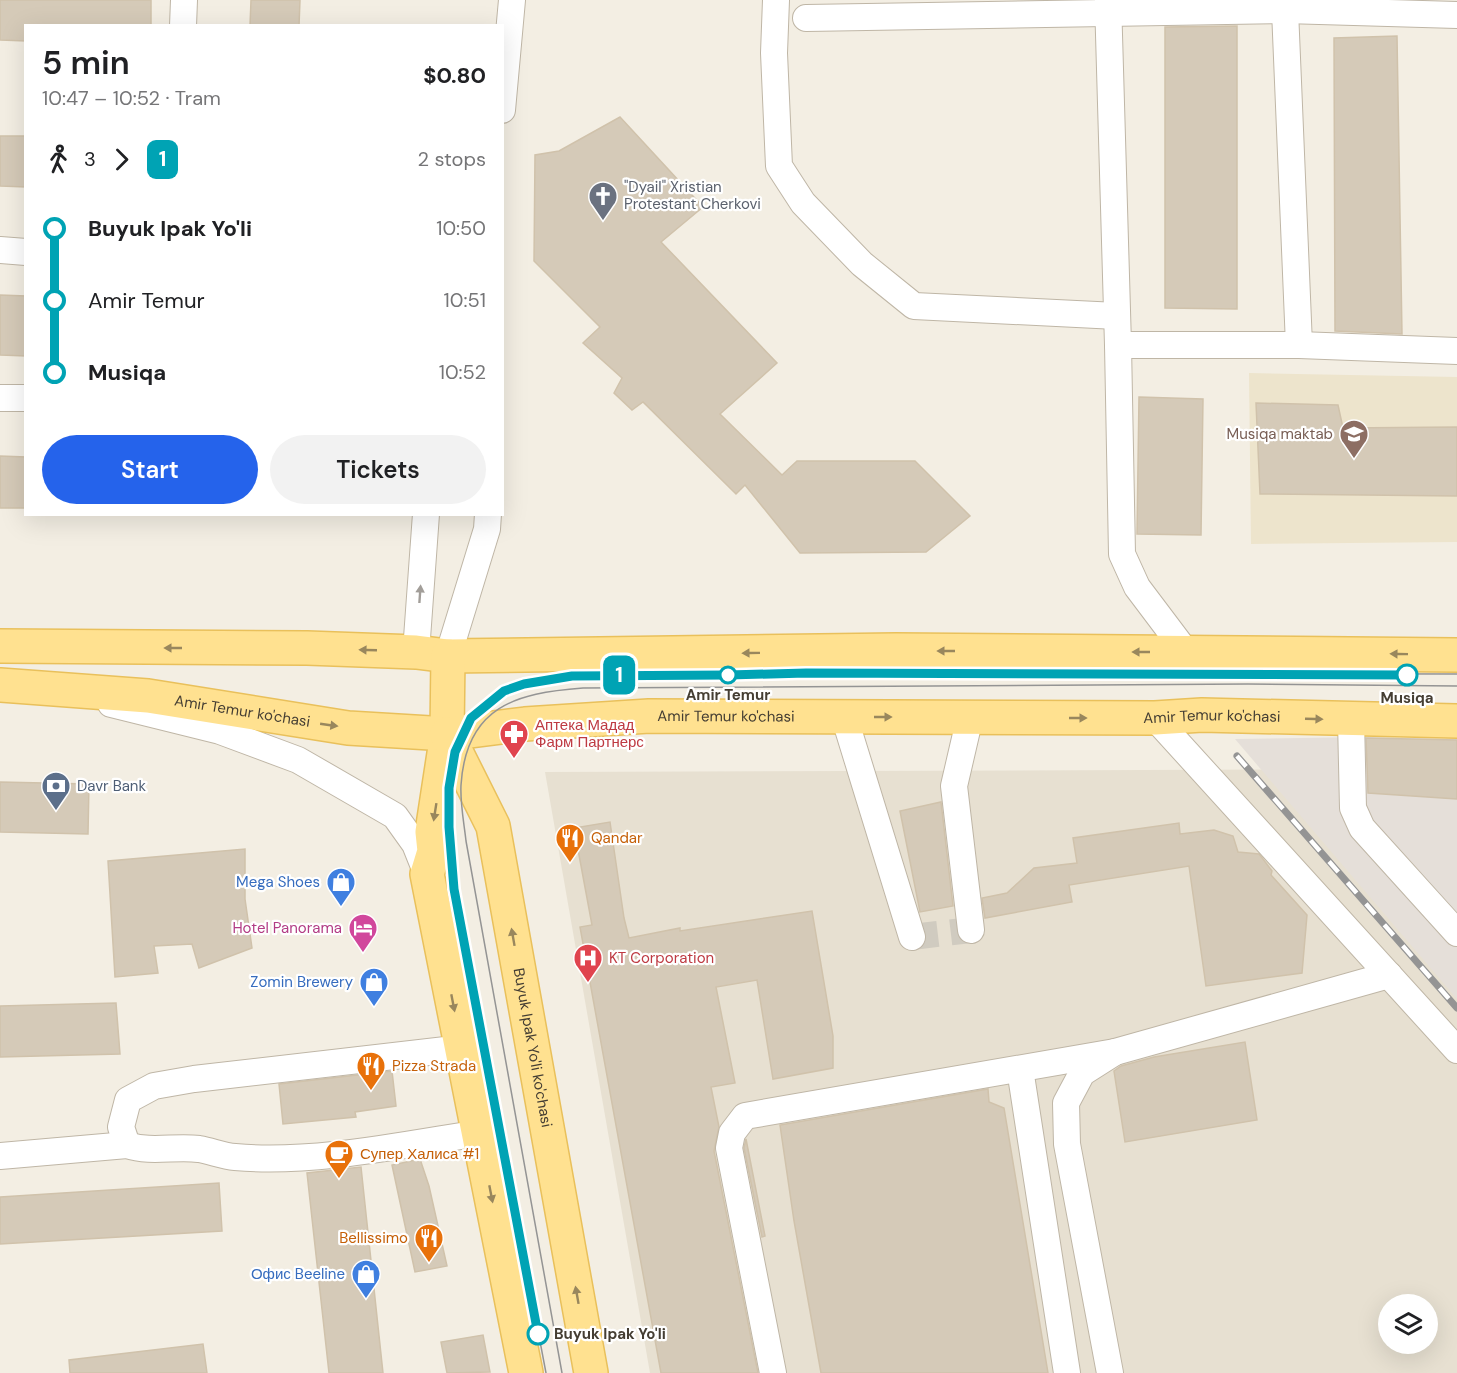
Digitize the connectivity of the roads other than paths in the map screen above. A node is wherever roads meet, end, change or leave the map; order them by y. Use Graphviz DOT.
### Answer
graph roads {
  1 [pos="184,0"];
  2 [pos="512,0"];
  3 [pos="776,0"];
  4 [pos="1108,7"];
  5 [pos="1286,10"];
  6 [pos="1457,15"];
  7 [pos="806,18"];
  8 [pos="183,24"];
  9 [pos="504,88"];
  10 [pos="0,250"];
  11 [pos="24,252"];
  12 [pos="1117,316"];
  13 [pos="1118,345"];
  14 [pos="1299,345"];
  15 [pos="1457,351"];
  16 [pos="0,398"];
  17 [pos="24,398"];
  18 [pos="426,516"];
  19 [pos="488,516"];
  20 [pos="0,646"];
  21 [pos="416,652"];
  22 [pos="1186,652"];
  23 [pos="1457,655"];
  24 [pos="447,656"];
  25 [pos="0,685"];
  26 [pos="0,699"];
  27 [pos="844,716"];
  28 [pos="970,717"];
  29 [pos="1155,718"];
  30 [pos="1351,720"];
  31 [pos="1457,721"];
  32 [pos="447,734"];
  33 [pos="427,874"];
  34 [pos="972,930"];
  35 [pos="1457,933"];
  36 [pos="912,937"];
  37 [pos="1389,975"];
  38 [pos="463,1048"];
  39 [pos="1457,1050"];
  40 [pos="1115,1052"];
  41 [pos="1020,1069"];
  42 [pos="479,1133"];
  43 [pos="127,1145"];
  44 [pos="0,1156"];
  45 [pos="526,1373"];
  46 [pos="591,1373"];
  47 [pos="773,1373"];
  48 [pos="1067,1373"];
  49 [pos="1110,1373"];
  1 -- 8 [label="street"];
  2 -- 9 [label="street"];
  3 -- 12 [label="street"];
  4 -- 5 [label="street"];
  4 -- 7 [label="street"];
  4 -- 12 [label="street"];
  5 -- 6 [label="street"];
  5 -- 14 [label="street"];
  10 -- 11 [label="street"];
  12 -- 13 [label="street"];
  13 -- 14 [label="street"];
  13 -- 22 [label="street"];
  14 -- 15 [label="street"];
  16 -- 17 [label="street"];
  21 -- 18 [label="street, one-way"];
  19 -- 24 [label="street"];
  21 -- 20 [label="main road, one-way"];
  21 -- 24 [label="main road"];
  23 -- 22 [label="main road, one-way"];
  22 -- 24 [label="main road, one-way"];
  24 -- 32 [label="main road, Buyuk Ipak Yo'li ko'chasi"];
  25 -- 32 [label="main road, Amir Temur ko'chasi, one-way"];
  26 -- 33 [label="street"];
  27 -- 28 [label="main road, Amir Temur ko'chasi, one-way"];
  27 -- 32 [label="main road, Amir Temur ko'chasi"];
  27 -- 36 [label="street"];
  28 -- 29 [label="main road, Amir Temur ko'chasi, one-way"];
  28 -- 34 [label="street"];
  29 -- 30 [label="main road, Amir Temur ko'chasi, one-way"];
  29 -- 37 [label="street"];
  30 -- 31 [label="main road, Amir Temur ko'chasi"];
  30 -- 35 [label="street"];
  32 -- 33 [label="main road, Buyuk Ipak Yo'li ko'chasi, one-way"];
  46 -- 32 [label="main road, Buyuk Ipak Yo'li ko'chasi, one-way"];
  33 -- 38 [label="main road, Buyuk Ipak Yo'li ko'chasi, one-way"];
  37 -- 39 [label="street"];
  37 -- 40 [label="street"];
  38 -- 42 [label="main road, Buyuk Ipak Yo'li ko'chasi"];
  38 -- 43 [label="street"];
  40 -- 41 [label="street"];
  40 -- 49 [label="street"];
  41 -- 47 [label="street"];
  41 -- 48 [label="street"];
  42 -- 43 [label="street"];
  42 -- 45 [label="main road, Buyuk Ipak Yo'li ko'chasi, one-way"];
  43 -- 44 [label="street"];
}
